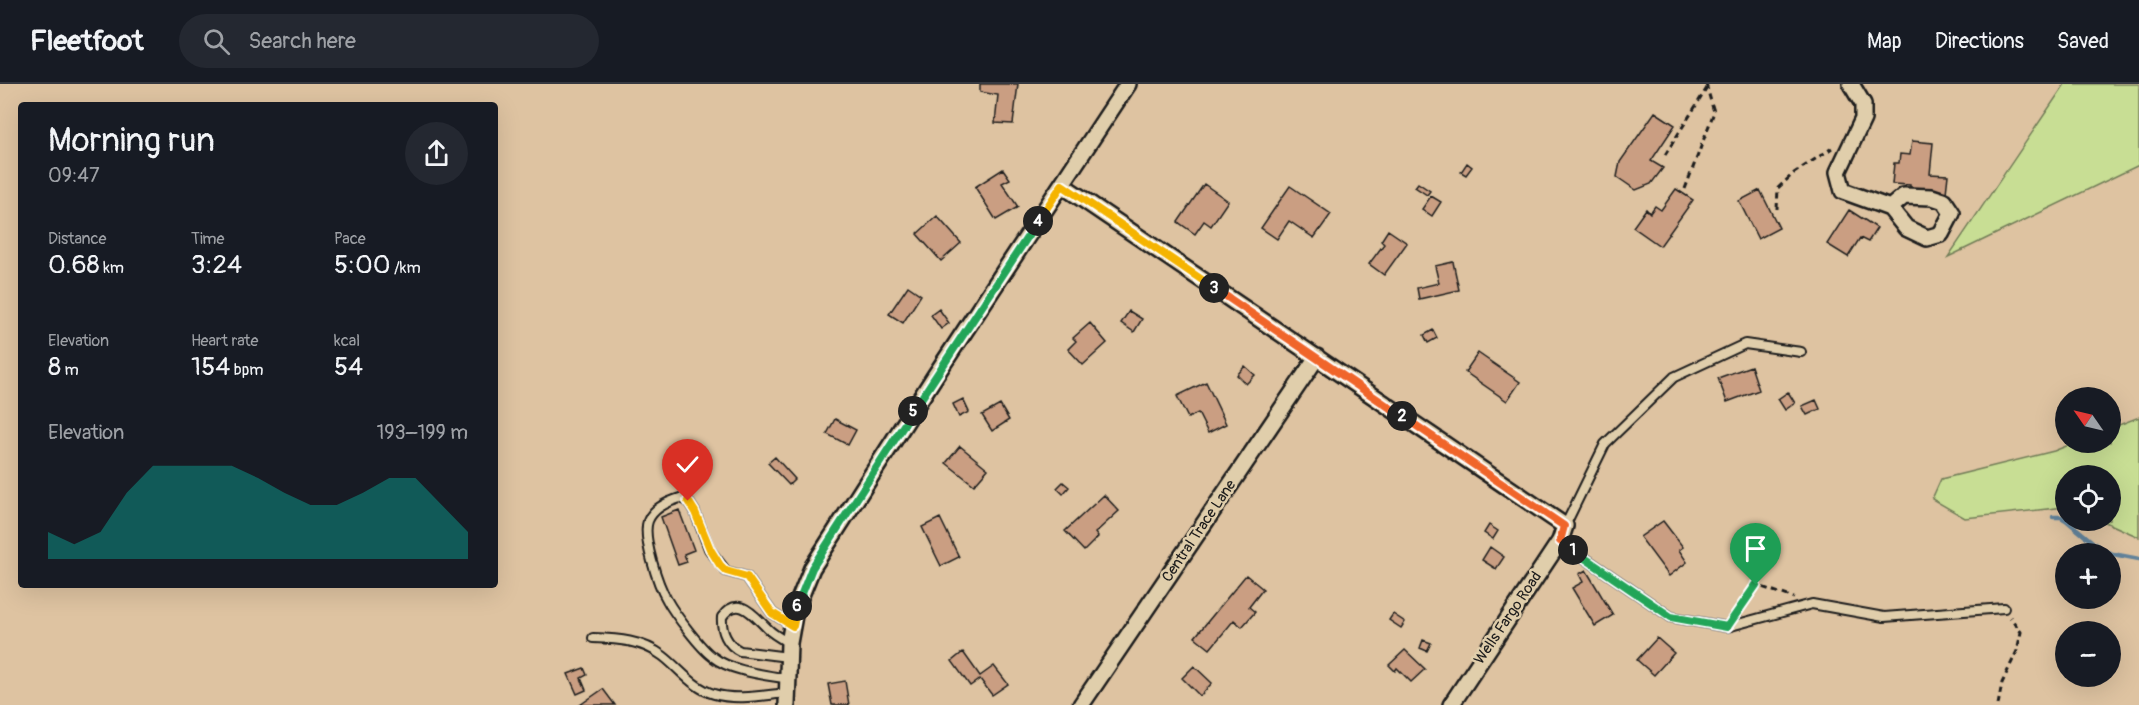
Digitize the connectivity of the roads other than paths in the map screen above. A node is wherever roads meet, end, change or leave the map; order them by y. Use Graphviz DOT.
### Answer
graph roads {
  1 [pos="1128,84"];
  2 [pos="1851,84"];
  3 [pos="1062,185"];
  4 [pos="1890,208"];
  5 [pos="1801,352"];
  6 [pos="1317,357"];
  7 [pos="1562,534"];
  8 [pos="2004,608"];
  9 [pos="793,626"];
  10 [pos="593,638"];
  11 [pos="789,650"];
  12 [pos="787,692"];
  13 [pos="1082,705"];
  14 [pos="1451,705"];
  1 -- 3 [label="street"];
  2 -- 4 [label="street"];
  3 -- 6 [label="street"];
  3 -- 9 [label="street"];
  5 -- 7 [label="lane"];
  6 -- 7 [label="street"];
  6 -- 13 [label="street, Central Trace Lane"];
  7 -- 8 [label="lane"];
  7 -- 14 [label="street, Wells Fargo Road"];
  9 -- 11 [label="street"];
  9 -- 12 [label="lane"];
  10 -- 12 [label="lane"];
  11 -- 11 [label="lane"];
  11 -- 12 [label="street"];
}
